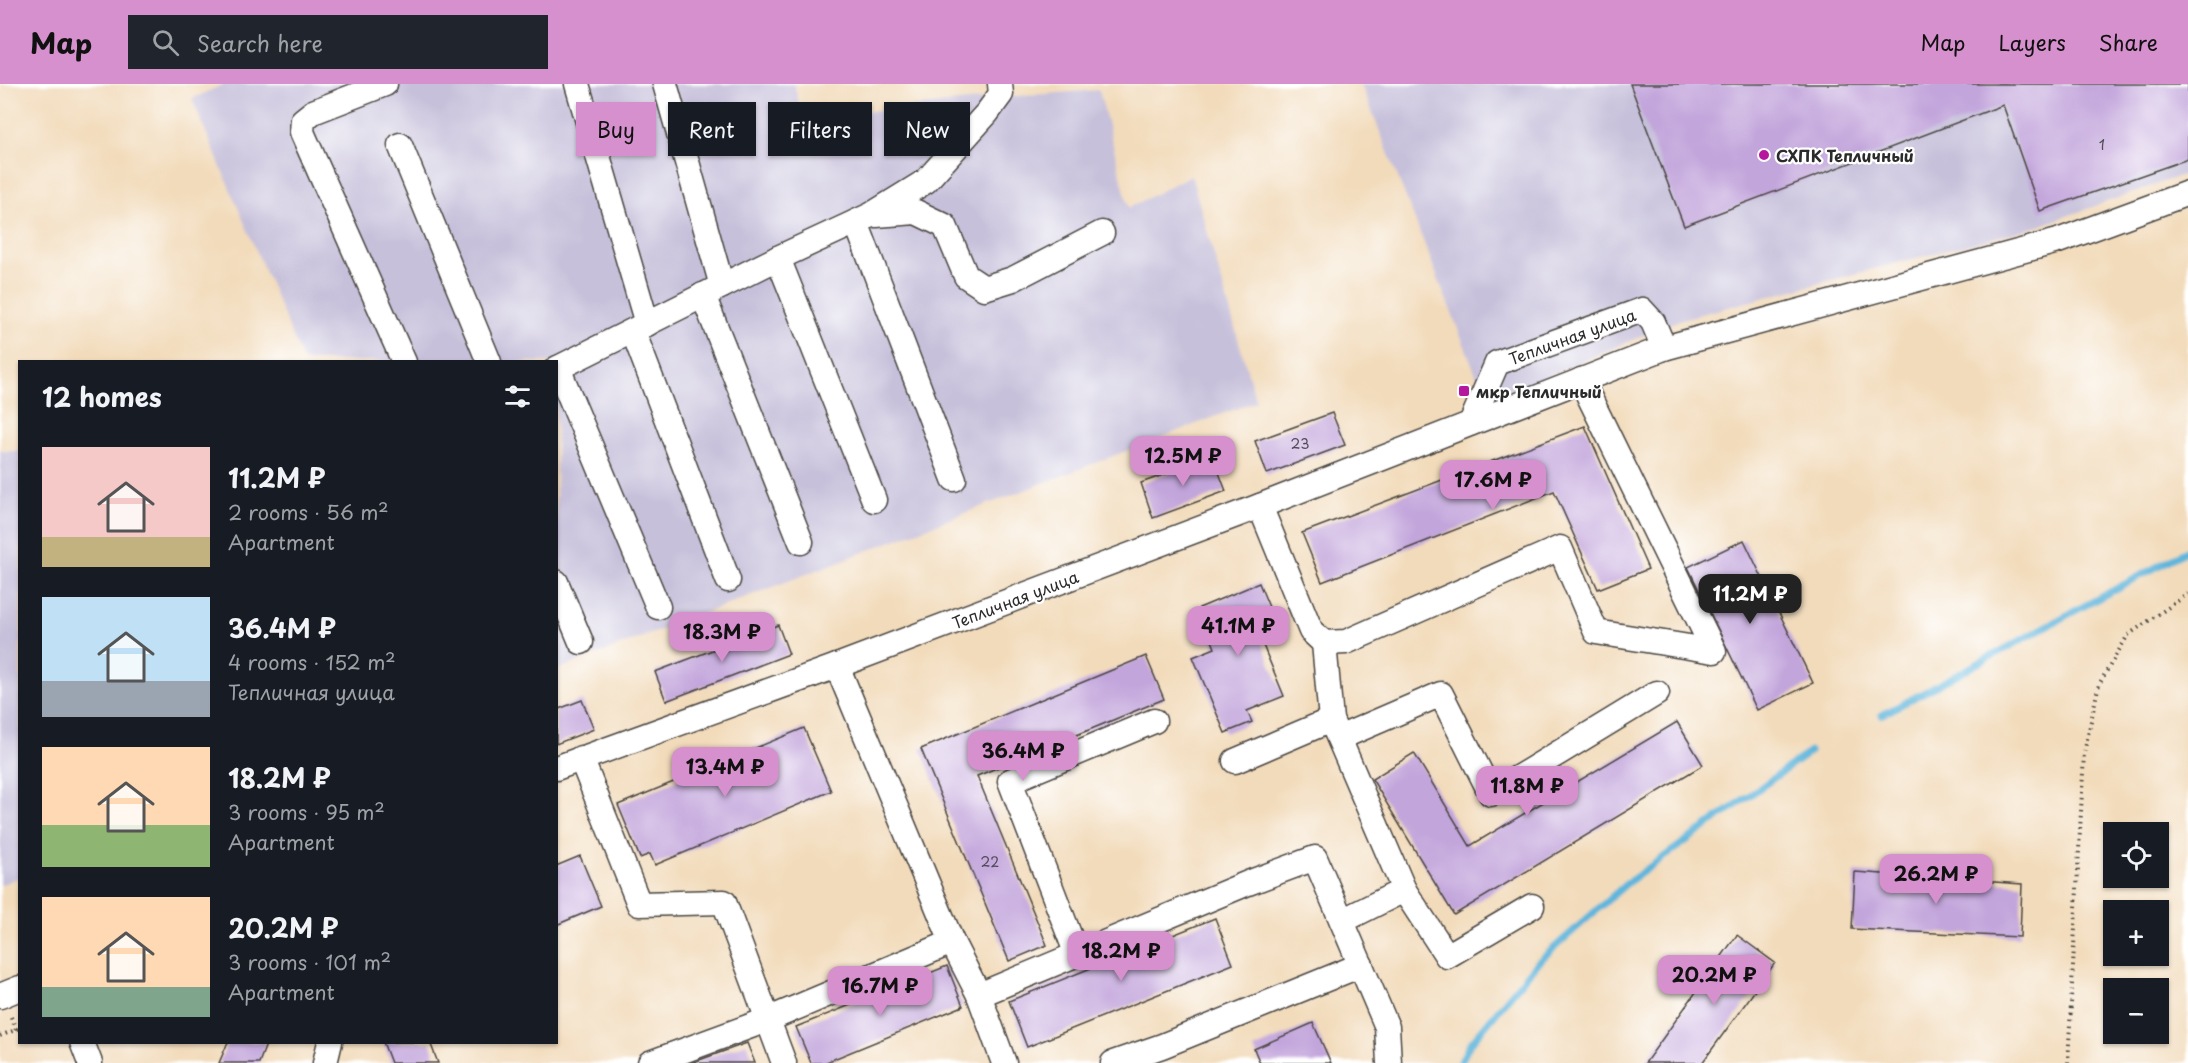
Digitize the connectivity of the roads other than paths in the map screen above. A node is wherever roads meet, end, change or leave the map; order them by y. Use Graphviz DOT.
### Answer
graph roads {
  1 [pos="385,84"];
  2 [pos="578,84"];
  3 [pos="665,84"];
  4 [pos="1000,84"];
  5 [pos="400,145"];
  6 [pos="2188,193"];
  7 [pos="863,218"];
  8 [pos="1102,233"];
  9 [pos="778,258"];
  10 [pos="713,291"];
  11 [pos="640,328"];
  12 [pos="1664,348"];
  13 [pos="404,360"];
  14 [pos="488,360"];
  15 [pos="558,368"];
  16 [pos="558,370"];
  17 [pos="1581,380"];
  18 [pos="1471,423"];
  19 [pos="954,479"];
  20 [pos="874,500"];
  21 [pos="1260,506"];
  22 [pos="801,542"];
  23 [pos="728,580"];
  24 [pos="558,587"];
  25 [pos="658,607"];
  26 [pos="581,642"];
  27 [pos="1324,642"];
  28 [pos="837,666"];
  29 [pos="1657,693"];
  30 [pos="1154,721"];
  31 [pos="1335,729"];
  32 [pos="581,758"];
  33 [pos="1235,761"];
  34 [pos="558,767"];
  35 [pos="1404,890"];
  36 [pos="1532,906"];
  37 [pos="1342,921"];
  38 [pos="952,942"];
  39 [pos="1077,955"];
  40 [pos="1361,965"];
  41 [pos="18,989"];
  42 [pos="979,995"];
  43 [pos="0,996"];
  44 [pos="767,1020"];
  45 [pos="83,1044"];
  46 [pos="330,1044"];
  47 [pos="1165,1054"];
  48 [pos="90,1063"];
  49 [pos="325,1063"];
  50 [pos="650,1063"];
  51 [pos="784,1063"];
  52 [pos="1004,1063"];
  53 [pos="1113,1063"];
  54 [pos="1389,1063"];
  1 -- 13 [label="street"];
  2 -- 11 [label="street"];
  3 -- 10 [label="street"];
  4 -- 7 [label="street"];
  5 -- 14 [label="street"];
  6 -- 12 [label="street"];
  7 -- 8 [label="street"];
  7 -- 9 [label="street"];
  7 -- 19 [label="street"];
  9 -- 10 [label="street"];
  9 -- 20 [label="street"];
  10 -- 11 [label="street"];
  10 -- 22 [label="street"];
  11 -- 15 [label="street"];
  11 -- 23 [label="street"];
  12 -- 17 [label="street, Тепличная улица"];
  12 -- 18 [label="street, Тепличная улица"];
  16 -- 25 [label="street"];
  17 -- 18 [label="street, Тепличная улица"];
  17 -- 27 [label="street"];
  18 -- 21 [label="street, Тепличная улица"];
  21 -- 27 [label="street"];
  21 -- 28 [label="street, Тепличная улица"];
  24 -- 26 [label="street"];
  27 -- 31 [label="street"];
  28 -- 32 [label="street, Тепличная улица"];
  28 -- 38 [label="street"];
  29 -- 31 [label="street"];
  30 -- 39 [label="street"];
  31 -- 33 [label="street"];
  31 -- 35 [label="street"];
  32 -- 34 [label="street, Тепличная улица"];
  32 -- 44 [label="street"];
  35 -- 36 [label="street"];
  35 -- 37 [label="street"];
  37 -- 39 [label="street"];
  37 -- 40 [label="street"];
  38 -- 42 [label="street"];
  38 -- 44 [label="street"];
  39 -- 42 [label="street"];
  40 -- 47 [label="street"];
  40 -- 54 [label="street"];
  41 -- 43 [label="street"];
  42 -- 52 [label="street"];
  44 -- 50 [label="street"];
  44 -- 51 [label="street"];
  45 -- 48 [label="street"];
  46 -- 49 [label="street"];
  47 -- 53 [label="street"];
}
